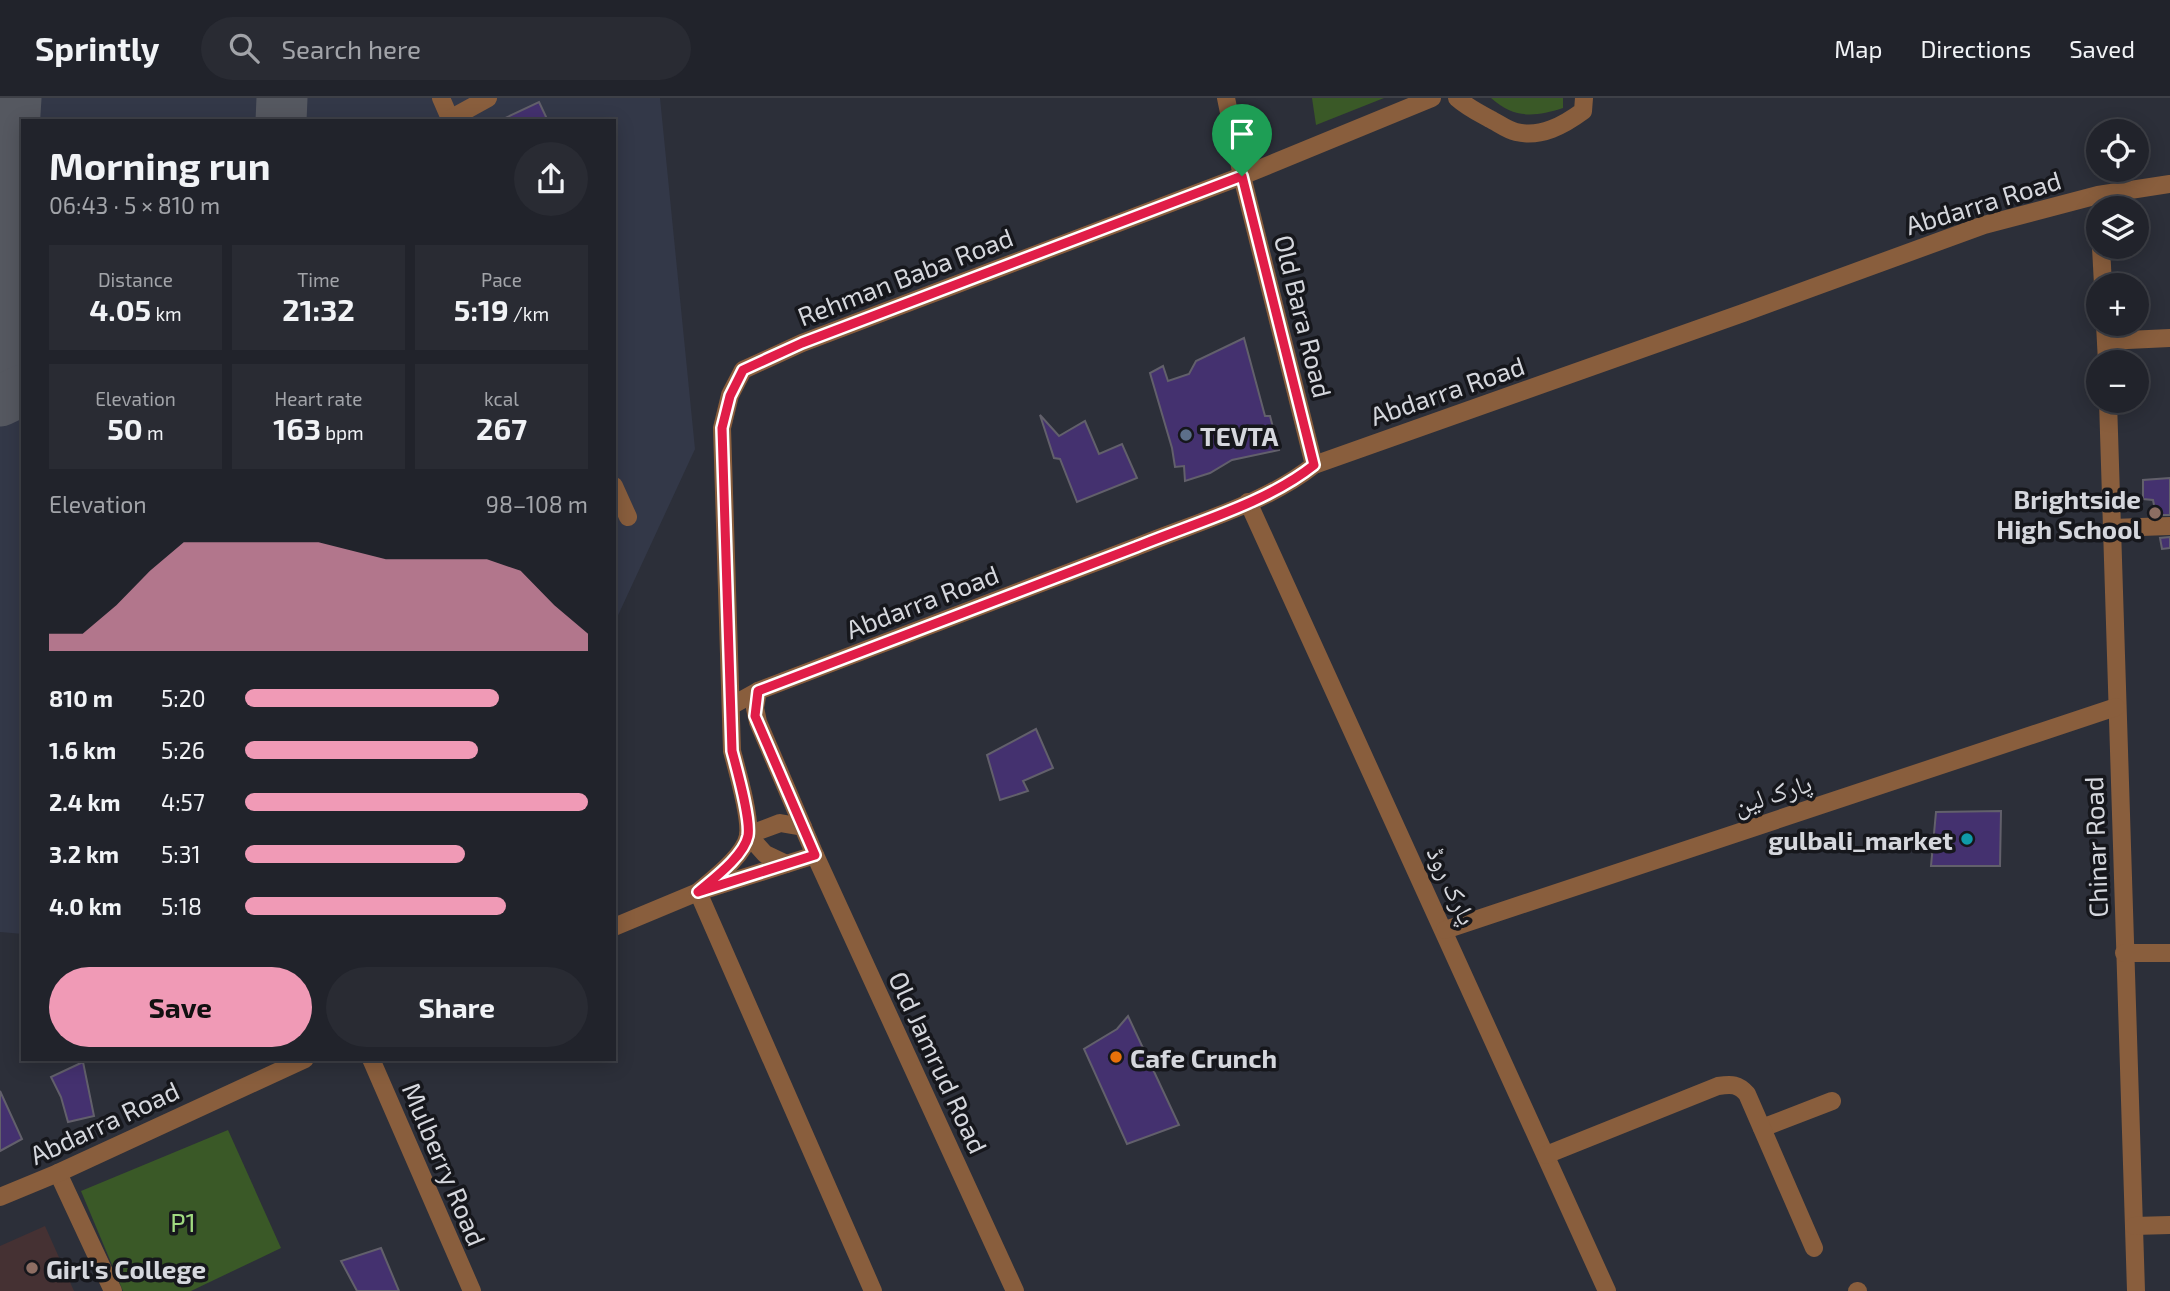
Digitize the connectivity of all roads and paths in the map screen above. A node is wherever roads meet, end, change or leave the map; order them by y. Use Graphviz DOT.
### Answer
graph roads {
  1 [pos="441,98"];
  2 [pos="488,98"];
  3 [pos="1226,98"];
  4 [pos="1432,98"];
  5 [pos="1457,98"];
  6 [pos="1584,98"];
  7 [pos="450,119"];
  8 [pos="452,119"];
  9 [pos="1242,176"];
  10 [pos="2170,184"];
  11 [pos="2123,196"];
  12 [pos="2086,205"];
  13 [pos="2149,336"];
  14 [pos="2170,338"];
  15 [pos="2108,413"];
  16 [pos="1314,465"];
  17 [pos="616,490"];
  18 [pos="1248,502"];
  19 [pos="628,517"];
  20 [pos="2170,526"];
  21 [pos="2112,528"];
  22 [pos="758,691"];
  23 [pos="731,706"];
  24 [pos="2116,707"];
  25 [pos="803,827"];
  26 [pos="748,835"];
  27 [pos="815,855"];
  28 [pos="786,863"];
  29 [pos="698,892"];
  30 [pos="616,926"];
  31 [pos="1445,930"];
  32 [pos="2124,953"];
  33 [pos="2170,953"];
  34 [pos="301,1061"];
  35 [pos="372,1061"];
  36 [pos="1832,1101"];
  37 [pos="1762,1128"];
  38 [pos="1546,1155"];
  39 [pos="58,1173"];
  40 [pos="0,1197"];
  41 [pos="2170,1225"];
  42 [pos="2134,1226"];
  43 [pos="1814,1248"];
  44 [pos="113,1291"];
  45 [pos="472,1291"];
  46 [pos="873,1291"];
  47 [pos="1015,1291"];
  48 [pos="1607,1291"];
  49 [pos="2136,1291"];
  1 -- 7 [label="street"];
  2 -- 8 [label="street"];
  3 -- 9 [label="street, Old Bara Road"];
  4 -- 9 [label="street, Rehman Baba Road"];
  5 -- 6 [label="street"];
  9 -- 16 [label="street, Old Bara Road"];
  9 -- 23 [label="street, Rehman Baba Road"];
  10 -- 11 [label="street, Abdarra Road"];
  12 -- 16 [label="street, Abdarra Road"];
  13 -- 14 [label="street"];
  15 -- 21 [label="street, Chinar Road"];
  16 -- 18 [label="street, Abdarra Road"];
  17 -- 19 [label="street"];
  18 -- 22 [label="street, Abdarra Road"];
  18 -- 31 [label="street, پارک روڈ"];
  20 -- 21 [label="street"];
  21 -- 24 [label="street, Chinar Road"];
  22 -- 23 [label="street"];
  22 -- 25 [label="street, Old Jamrud Road"];
  23 -- 26 [label="street, Rehman Baba Road"];
  24 -- 31 [label="street, پارک لین"];
  24 -- 32 [label="street, Chinar Road"];
  25 -- 26 [label="street"];
  25 -- 27 [label="street, Old Jamrud Road"];
  26 -- 28 [label="street"];
  26 -- 29 [label="street"];
  27 -- 28 [label="street"];
  27 -- 47 [label="street, Old Jamrud Road"];
  28 -- 29 [label="street"];
  29 -- 30 [label="street"];
  29 -- 46 [label="street"];
  31 -- 38 [label="street, پارک روڈ"];
  32 -- 33 [label="street"];
  32 -- 42 [label="street, Chinar Road"];
  34 -- 39 [label="street, Abdarra Road"];
  35 -- 45 [label="street, Mulberry Road"];
  36 -- 37 [label="street"];
  37 -- 38 [label="street"];
  37 -- 43 [label="street"];
  38 -- 48 [label="street, پارک روڈ"];
  39 -- 40 [label="street, Abdarra Road"];
  39 -- 44 [label="street"];
  41 -- 42 [label="street"];
  42 -- 49 [label="street, Chinar Road"];
}
